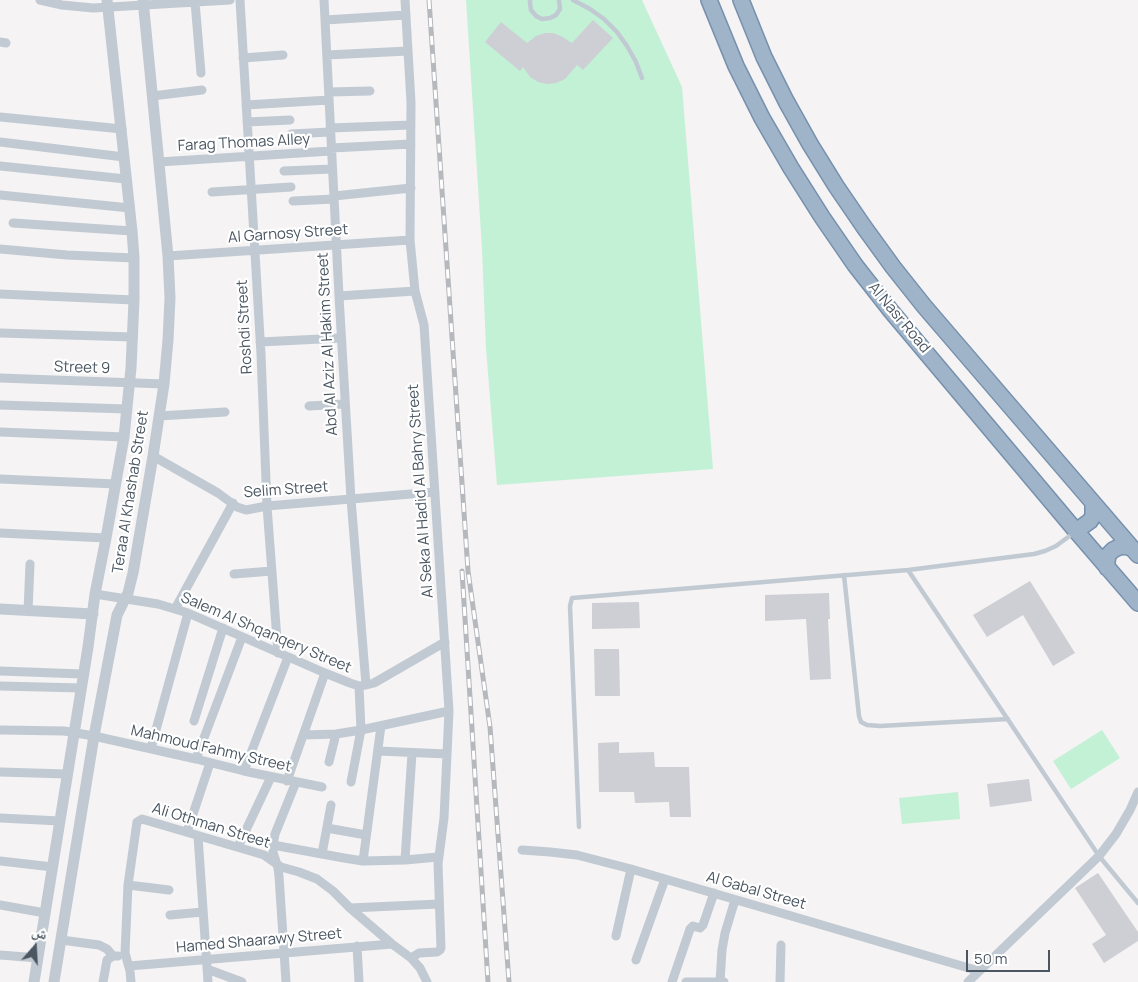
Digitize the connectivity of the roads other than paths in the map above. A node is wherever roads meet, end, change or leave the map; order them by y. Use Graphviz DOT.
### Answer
graph roads {
  1 [pos="40,0"];
  2 [pos="230,0"];
  3 [pos="240,0"];
  4 [pos="324,0"];
  5 [pos="405,0"];
  6 [pos="530,0"];
  7 [pos="560,0"];
  8 [pos="573,0"];
  9 [pos="709,0"];
  10 [pos="740,0"];
  11 [pos="196,2"];
  12 [pos="143,3"];
  13 [pos="108,4"];
  14 [pos="406,15"];
  15 [pos="325,20"];
  16 [pos="408,51"];
  17 [pos="284,55"];
  18 [pos="327,55"];
  19 [pos="243,58"];
  20 [pos="201,73"];
  21 [pos="642,78"];
  22 [pos="202,90"];
  23 [pos="370,91"];
  24 [pos="152,96"];
  25 [pos="329,96"];
  26 [pos="246,104"];
  27 [pos="0,117"];
  28 [pos="290,120"];
  29 [pos="247,122"];
  30 [pos="411,125"];
  31 [pos="122,129"];
  32 [pos="330,130"];
  33 [pos="291,134"];
  34 [pos="0,142"];
  35 [pos="411,144"];
  36 [pos="331,150"];
  37 [pos="124,156"];
  38 [pos="249,157"];
  39 [pos="159,162"];
  40 [pos="0,166"];
  41 [pos="332,169"];
  42 [pos="284,171"];
  43 [pos="126,179"];
  44 [pos="290,187"];
  45 [pos="411,188"];
  46 [pos="251,190"];
  47 [pos="212,192"];
  48 [pos="0,194"];
  49 [pos="334,197"];
  50 [pos="293,201"];
  51 [pos="130,208"];
  52 [pos="13,223"];
  53 [pos="132,231"];
  54 [pos="410,240"];
  55 [pos="336,245"];
  56 [pos="0,249"];
  57 [pos="255,250"];
  58 [pos="168,256"];
  59 [pos="134,258"];
  60 [pos="415,291"];
  61 [pos="0,294"];
  62 [pos="339,296"];
  63 [pos="134,300"];
  64 [pos="0,333"];
  65 [pos="133,337"];
  66 [pos="341,338"];
  67 [pos="260,342"];
  68 [pos="0,378"];
  69 [pos="130,383"];
  70 [pos="164,384"];
  71 [pos="345,404"];
  72 [pos="0,405"];
  73 [pos="309,406"];
  74 [pos="127,409"];
  75 [pos="225,412"];
  76 [pos="159,416"];
  77 [pos="0,432"];
  78 [pos="124,437"];
  79 [pos="153,456"];
  80 [pos="0,479"];
  81 [pos="116,484"];
  82 [pos="435,492"];
  83 [pos="351,499"];
  84 [pos="233,504"];
  85 [pos="1093,504"];
  86 [pos="267,506"];
  87 [pos="1076,531"];
  88 [pos="0,533"];
  89 [pos="106,538"];
  90 [pos="1135,552"];
  91 [pos="30,564"];
  92 [pos="1107,568"];
  93 [pos="908,570"];
  94 [pos="272,571"];
  95 [pos="234,574"];
  96 [pos="844,575"];
  97 [pos="95,594"];
  98 [pos="126,598"];
  99 [pos="1138,603"];
  100 [pos="0,609"];
  101 [pos="175,609"];
  102 [pos="28,611"];
  103 [pos="188,613"];
  104 [pos="93,614"];
  105 [pos="222,628"];
  106 [pos="242,637"];
  107 [pos="445,642"];
  108 [pos="278,653"];
  109 [pos="288,657"];
  110 [pos="0,671"];
  111 [pos="326,673"];
  112 [pos="83,674"];
  113 [pos="0,686"];
  114 [pos="362,686"];
  115 [pos="81,688"];
  116 [pos="449,711"];
  117 [pos="1008,720"];
  118 [pos="194,721"];
  119 [pos="381,726"];
  120 [pos="0,730"];
  121 [pos="361,730"];
  122 [pos="74,732"];
  123 [pos="336,734"];
  124 [pos="304,735"];
  125 [pos="94,736"];
  126 [pos="151,748"];
  127 [pos="378,751"];
  128 [pos="412,752"];
  129 [pos="447,754"];
  130 [pos="196,759"];
  131 [pos="329,762"];
  132 [pos="210,763"];
  133 [pos="244,771"];
  134 [pos="0,772"];
  135 [pos="67,774"];
  136 [pos="271,777"];
  137 [pos="291,782"];
  138 [pos="351,782"];
  139 [pos="322,787"];
  140 [pos="1138,792"];
  141 [pos="331,805"];
  142 [pos="0,818"];
  143 [pos="60,821"];
  144 [pos="579,827"];
  145 [pos="326,828"];
  146 [pos="187,832"];
  147 [pos="366,835"];
  148 [pos="198,836"];
  149 [pos="273,845"];
  150 [pos="238,847"];
  151 [pos="522,850"];
  152 [pos="322,854"];
  153 [pos="1099,856"];
  154 [pos="438,857"];
  155 [pos="363,860"];
  156 [pos="405,860"];
  157 [pos="0,861"];
  158 [pos="277,864"];
  159 [pos="52,867"];
  160 [pos="631,869"];
  161 [pos="665,879"];
  162 [pos="128,885"];
  163 [pos="169,890"];
  164 [pos="714,893"];
  165 [pos="735,900"];
  166 [pos="1138,903"];
  167 [pos="439,904"];
  168 [pos="0,905"];
  169 [pos="350,908"];
  170 [pos="203,912"];
  171 [pos="45,913"];
  172 [pos="170,915"];
  173 [pos="616,936"];
  174 [pos="61,940"];
  175 [pos="392,944"];
  176 [pos="781,945"];
  177 [pos="357,946"];
  178 [pos="284,952"];
  179 [pos="0,955"];
  180 [pos="113,956"];
  181 [pos="125,956"];
  182 [pos="38,958"];
  183 [pos="412,958"];
  184 [pos="206,959"];
  185 [pos="636,960"];
  186 [pos="129,966"];
  187 [pos="207,969"];
  188 [pos="979,971"];
  189 [pos="34,982"];
  190 [pos="54,982"];
  191 [pos="103,982"];
  192 [pos="131,982"];
  193 [pos="208,982"];
  194 [pos="242,982"];
  195 [pos="286,982"];
  196 [pos="359,982"];
  197 [pos="428,982"];
  198 [pos="672,982"];
  199 [pos="686,982"];
  200 [pos="722,982"];
  201 [pos="780,982"];
  202 [pos="968,982"];
  1 -- 13 [label="street"];
  2 -- 11 [label="street"];
  3 -- 19 [label="street, Roshdi Street"];
  4 -- 15 [label="street, Abd Al Aziz Al Hakim Street"];
  5 -- 14 [label="street, Al Seka Al Hadid Al Bahry Street"];
  6 -- 7 [label="lane"];
  8 -- 21 [label="lane"];
  9 -- 87 [label="highway, Al Nasr Road"];
  10 -- 85 [label="highway, Al Nasr Road"];
  11 -- 12 [label="street"];
  11 -- 20 [label="street"];
  12 -- 13 [label="street"];
  12 -- 24 [label="street, Teraa Al Khashab Street"];
  13 -- 31 [label="street, Teraa Al Khashab Street"];
  14 -- 15 [label="street"];
  14 -- 16 [label="street, Al Seka Al Hadid Al Bahry Street"];
  15 -- 18 [label="street, Abd Al Aziz Al Hakim Street"];
  16 -- 18 [label="street"];
  16 -- 30 [label="street, Al Seka Al Hadid Al Bahry Street"];
  17 -- 19 [label="street"];
  18 -- 25 [label="street, Abd Al Aziz Al Hakim Street"];
  19 -- 26 [label="street, Roshdi Street"];
  22 -- 24 [label="street"];
  23 -- 25 [label="street"];
  24 -- 39 [label="street, Teraa Al Khashab Street"];
  25 -- 26 [label="street"];
  25 -- 32 [label="street, Abd Al Aziz Al Hakim Street"];
  26 -- 29 [label="street, Roshdi Street"];
  27 -- 31 [label="street"];
  28 -- 29 [label="street"];
  29 -- 38 [label="street, Roshdi Street"];
  30 -- 32 [label="street"];
  30 -- 35 [label="street, Al Seka Al Hadid Al Bahry Street"];
  31 -- 37 [label="street, Teraa Al Khashab Street"];
  32 -- 33 [label="street"];
  32 -- 36 [label="street, Abd Al Aziz Al Hakim Street"];
  34 -- 37 [label="street"];
  35 -- 36 [label="street, Farag Thomas Alley"];
  35 -- 45 [label="street, Al Seka Al Hadid Al Bahry Street"];
  36 -- 38 [label="street, Farag Thomas Alley"];
  36 -- 41 [label="street, Abd Al Aziz Al Hakim Street"];
  37 -- 43 [label="street, Teraa Al Khashab Street"];
  38 -- 39 [label="street, Farag Thomas Alley"];
  38 -- 46 [label="street, Roshdi Street"];
  39 -- 58 [label="street, Teraa Al Khashab Street"];
  40 -- 43 [label="street"];
  41 -- 42 [label="street"];
  41 -- 49 [label="street, Abd Al Aziz Al Hakim Street"];
  43 -- 51 [label="street, Teraa Al Khashab Street"];
  44 -- 46 [label="street"];
  45 -- 49 [label="street"];
  45 -- 54 [label="street, Al Seka Al Hadid Al Bahry Street"];
  46 -- 47 [label="street"];
  46 -- 57 [label="street, Roshdi Street"];
  48 -- 51 [label="street"];
  49 -- 50 [label="street"];
  49 -- 55 [label="street, Abd Al Aziz Al Hakim Street"];
  51 -- 53 [label="street, Teraa Al Khashab Street"];
  52 -- 53 [label="street"];
  53 -- 59 [label="street, Teraa Al Khashab Street"];
  54 -- 55 [label="street, Al Garnosy Street"];
  54 -- 60 [label="street, Al Seka Al Hadid Al Bahry Street"];
  55 -- 57 [label="street, Al Garnosy Street"];
  55 -- 62 [label="street, Abd Al Aziz Al Hakim Street"];
  56 -- 59 [label="street"];
  57 -- 58 [label="street, Al Garnosy Street"];
  57 -- 67 [label="street, Roshdi Street"];
  58 -- 70 [label="street, Teraa Al Khashab Street"];
  59 -- 63 [label="street, Teraa Al Khashab Street"];
  60 -- 62 [label="street"];
  60 -- 82 [label="street, Al Seka Al Hadid Al Bahry Street"];
  61 -- 63 [label="street"];
  62 -- 66 [label="street, Abd Al Aziz Al Hakim Street"];
  63 -- 65 [label="street, Teraa Al Khashab Street"];
  64 -- 65 [label="street"];
  65 -- 69 [label="street, Teraa Al Khashab Street"];
  66 -- 67 [label="street"];
  66 -- 71 [label="street, Abd Al Aziz Al Hakim Street"];
  67 -- 86 [label="street, Roshdi Street"];
  68 -- 69 [label="street, Street 9"];
  69 -- 70 [label="street, Street 9"];
  69 -- 74 [label="street, Teraa Al Khashab Street"];
  70 -- 76 [label="street, Teraa Al Khashab Street"];
  71 -- 73 [label="street"];
  71 -- 83 [label="street, Abd Al Aziz Al Hakim Street"];
  72 -- 74 [label="street"];
  74 -- 78 [label="street, Teraa Al Khashab Street"];
  75 -- 76 [label="street"];
  76 -- 79 [label="street, Teraa Al Khashab Street"];
  77 -- 78 [label="street"];
  78 -- 81 [label="street, Teraa Al Khashab Street"];
  79 -- 84 [label="street, Selim Street"];
  79 -- 98 [label="street, Teraa Al Khashab Street"];
  80 -- 81 [label="street"];
  81 -- 89 [label="street, Teraa Al Khashab Street"];
  82 -- 83 [label="street, Selim Street"];
  82 -- 107 [label="street, Al Seka Al Hadid Al Bahry Street"];
  83 -- 86 [label="street, Selim Street"];
  83 -- 114 [label="street, Abd Al Aziz Al Hakim Street"];
  84 -- 86 [label="street, Selim Street"];
  84 -- 101 [label="street"];
  85 -- 87 [label="highway"];
  85 -- 90 [label="highway, Al Nasr Road"];
  86 -- 94 [label="street, Roshdi Street"];
  87 -- 92 [label="highway, Al Nasr Road"];
  87 -- 93 [label="lane"];
  88 -- 89 [label="street"];
  89 -- 97 [label="street, Teraa Al Khashab Street"];
  90 -- 92 [label="highway"];
  91 -- 102 [label="street"];
  92 -- 99 [label="highway, Al Nasr Road"];
  93 -- 96 [label="lane"];
  93 -- 117 [label="lane"];
  94 -- 95 [label="street"];
  94 -- 108 [label="street, Roshdi Street"];
  96 -- 117 [label="lane"];
  96 -- 144 [label="lane"];
  97 -- 98 [label="street, Salem Al Shqanqery Street"];
  97 -- 104 [label="street, Teraa Al Khashab Street"];
  98 -- 101 [label="street, Salem Al Shqanqery Street"];
  98 -- 125 [label="street, Teraa Al Khashab Street"];
  100 -- 102 [label="street"];
  101 -- 103 [label="street, Salem Al Shqanqery Street"];
  102 -- 104 [label="street"];
  103 -- 105 [label="street, Salem Al Shqanqery Street"];
  103 -- 126 [label="street"];
  104 -- 112 [label="street, Teraa Al Khashab Street"];
  105 -- 106 [label="street, Salem Al Shqanqery Street"];
  105 -- 118 [label="street"];
  106 -- 108 [label="street, Salem Al Shqanqery Street"];
  106 -- 130 [label="street"];
  107 -- 114 [label="street, Salem Al Shqanqery Street"];
  107 -- 116 [label="street, Al Seka Al Hadid Al Bahry Street"];
  108 -- 109 [label="street, Salem Al Shqanqery Street"];
  109 -- 111 [label="street, Salem Al Shqanqery Street"];
  109 -- 133 [label="street"];
  110 -- 112 [label="street"];
  111 -- 114 [label="street, Salem Al Shqanqery Street"];
  111 -- 124 [label="street"];
  112 -- 115 [label="street, Teraa Al Khashab Street"];
  113 -- 115 [label="street"];
  114 -- 121 [label="street, Abd Al Aziz Al Hakim Street"];
  115 -- 122 [label="street, Teraa Al Khashab Street"];
  116 -- 119 [label="street"];
  116 -- 129 [label="street, Al Seka Al Hadid Al Bahry Street"];
  117 -- 153 [label="lane"];
  119 -- 121 [label="street"];
  119 -- 127 [label="street"];
  120 -- 122 [label="street, Mahmoud Fahmy Street"];
  121 -- 123 [label="street"];
  121 -- 138 [label="street, Abd Al Aziz Al Hakim Street"];
  122 -- 125 [label="street, Mahmoud Fahmy Street"];
  122 -- 135 [label="street, Teraa Al Khashab Street"];
  123 -- 124 [label="street"];
  123 -- 131 [label="street"];
  124 -- 137 [label="street"];
  125 -- 126 [label="street, Mahmoud Fahmy Street"];
  125 -- 174 [label="street, Teraa Al Khashab Street"];
  126 -- 130 [label="street, Mahmoud Fahmy Street"];
  127 -- 128 [label="street"];
  127 -- 147 [label="street"];
  128 -- 129 [label="street"];
  128 -- 156 [label="street"];
  129 -- 154 [label="street, Al Seka Al Hadid Al Bahry Street"];
  130 -- 132 [label="street, Mahmoud Fahmy Street"];
  132 -- 133 [label="street, Mahmoud Fahmy Street"];
  132 -- 146 [label="street"];
  133 -- 136 [label="street, Mahmoud Fahmy Street"];
  134 -- 135 [label="street"];
  135 -- 143 [label="street, Teraa Al Khashab Street"];
  136 -- 137 [label="street, Mahmoud Fahmy Street"];
  136 -- 150 [label="street"];
  137 -- 139 [label="street, Mahmoud Fahmy Street"];
  137 -- 149 [label="street"];
  140 -- 153 [label="street"];
  141 -- 145 [label="street"];
  142 -- 143 [label="street"];
  143 -- 159 [label="street, Teraa Al Khashab Street"];
  145 -- 147 [label="street"];
  145 -- 152 [label="street"];
  146 -- 148 [label="street, Ali Othman Street"];
  146 -- 162 [label="street, Ali Othman Street"];
  147 -- 155 [label="street"];
  148 -- 150 [label="street, Ali Othman Street"];
  148 -- 170 [label="street"];
  149 -- 152 [label="street"];
  149 -- 158 [label="street"];
  150 -- 158 [label="street, Ali Othman Street"];
  151 -- 160 [label="street, Al Gabal Street"];
  152 -- 155 [label="street"];
  153 -- 166 [label="lane"];
  153 -- 188 [label="street"];
  154 -- 156 [label="street"];
  154 -- 167 [label="street, Al Seka Al Hadid Al Bahry Street"];
  155 -- 156 [label="street"];
  157 -- 159 [label="street"];
  158 -- 169 [label="street, Ali Othman Street"];
  158 -- 178 [label="street"];
  159 -- 171 [label="street, Teraa Al Khashab Street"];
  160 -- 161 [label="street, Al Gabal Street"];
  160 -- 173 [label="street"];
  161 -- 164 [label="street, Al Gabal Street"];
  161 -- 185 [label="street"];
  162 -- 163 [label="street"];
  162 -- 181 [label="street"];
  164 -- 165 [label="street, Al Gabal Street"];
  164 -- 198 [label="street"];
  165 -- 188 [label="street, Al Gabal Street"];
  165 -- 200 [label="street"];
  167 -- 169 [label="street"];
  167 -- 183 [label="street, Al Seka Al Hadid Al Bahry Street"];
  168 -- 171 [label="street"];
  169 -- 175 [label="street, Ali Othman Street"];
  170 -- 172 [label="street"];
  170 -- 184 [label="street"];
  171 -- 182 [label="street, Teraa Al Khashab Street"];
  174 -- 180 [label="street"];
  174 -- 190 [label="street, Teraa Al Khashab Street"];
  175 -- 177 [label="street, Hamed Shaarawy Street"];
  175 -- 183 [label="street, Ali Othman Street"];
  176 -- 201 [label="street"];
  177 -- 178 [label="street, Hamed Shaarawy Street"];
  177 -- 196 [label="street"];
  178 -- 184 [label="street, Hamed Shaarawy Street"];
  178 -- 195 [label="street"];
  179 -- 182 [label="street"];
  180 -- 181 [label="street"];
  180 -- 191 [label="street"];
  181 -- 186 [label="street"];
  182 -- 189 [label="street, Teraa Al Khashab Street"];
  183 -- 197 [label="street"];
  184 -- 186 [label="street, Hamed Shaarawy Street"];
  184 -- 187 [label="street"];
  186 -- 192 [label="street"];
  187 -- 193 [label="street"];
  187 -- 194 [label="street"];
  188 -- 202 [label="street"];
  199 -- 200 [label="street"];
}
